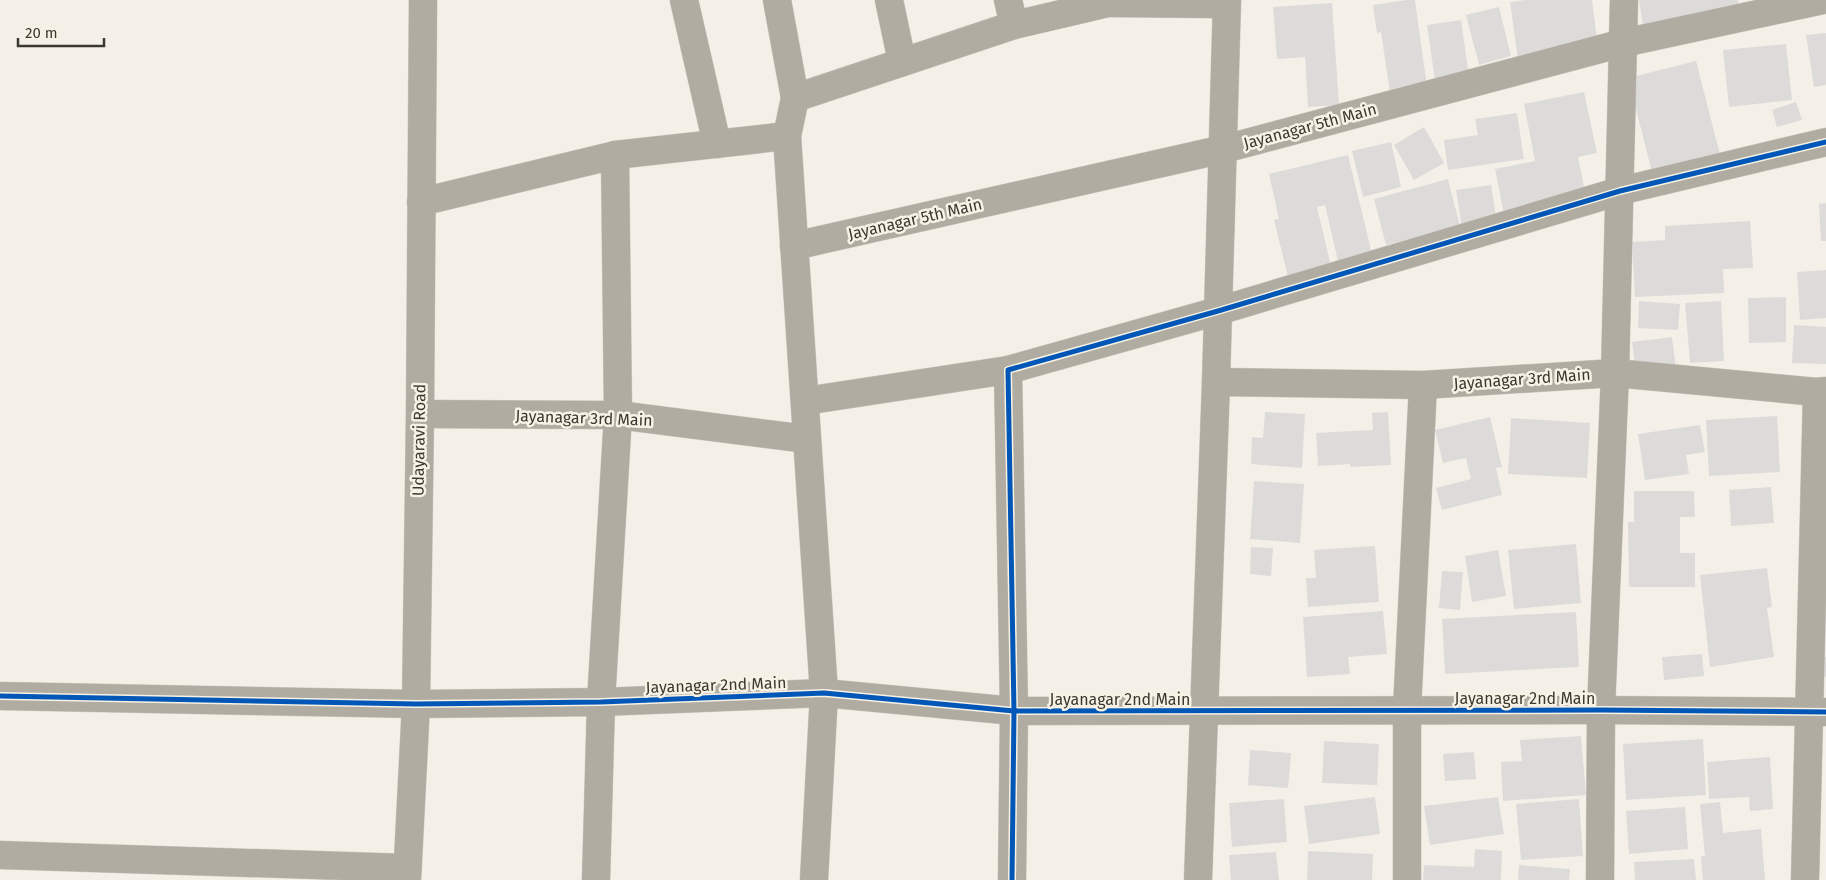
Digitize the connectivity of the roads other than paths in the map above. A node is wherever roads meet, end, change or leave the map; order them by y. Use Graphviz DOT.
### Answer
graph roads {
  1 [pos="423,0"];
  2 [pos="684,0"];
  3 [pos="777,0"];
  4 [pos="889,0"];
  5 [pos="1624,0"];
  6 [pos="1823,0"];
  7 [pos="1218,1"];
  8 [pos="1107,2"];
  9 [pos="1011,13"];
  10 [pos="1623,43"];
  11 [pos="902,62"];
  12 [pos="795,98"];
  13 [pos="787,136"];
  14 [pos="1826,142"];
  15 [pos="717,144"];
  16 [pos="1224,149"];
  17 [pos="615,155"];
  18 [pos="1620,191"];
  19 [pos="421,202"];
  20 [pos="794,246"];
  21 [pos="1218,311"];
  22 [pos="1008,370"];
  23 [pos="1616,373"];
  24 [pos="1216,382"];
  25 [pos="1423,385"];
  26 [pos="1821,392"];
  27 [pos="805,402"];
  28 [pos="420,414"];
  29 [pos="618,416"];
  30 [pos="807,439"];
  31 [pos="824,692"];
  32 [pos="0,696"];
  33 [pos="601,702"];
  34 [pos="416,704"];
  35 [pos="1407,710"];
  36 [pos="1601,710"];
  37 [pos="1014,711"];
  38 [pos="1204,711"];
  39 [pos="1818,712"];
  40 [pos="0,855"];
  41 [pos="407,874"];
  42 [pos="596,880"];
  43 [pos="814,880"];
  44 [pos="1012,880"];
  45 [pos="1198,880"];
  46 [pos="1407,880"];
  47 [pos="1600,880"];
  48 [pos="1805,880"];
  1 -- 19 [label="street, Udayaravi Road"];
  2 -- 15 [label="street"];
  3 -- 12 [label="street"];
  4 -- 11 [label="street"];
  5 -- 10 [label="street"];
  6 -- 10 [label="street, Jayanagar 5th Main"];
  7 -- 8 [label="street"];
  7 -- 16 [label="street"];
  8 -- 9 [label="street"];
  9 -- 11 [label="street"];
  10 -- 16 [label="street, Jayanagar 5th Main"];
  10 -- 18 [label="street"];
  11 -- 12 [label="street"];
  12 -- 13 [label="street"];
  13 -- 15 [label="street"];
  13 -- 20 [label="street"];
  14 -- 18 [label="street"];
  15 -- 17 [label="street"];
  16 -- 20 [label="street, Jayanagar 5th Main"];
  16 -- 21 [label="street"];
  17 -- 19 [label="street"];
  17 -- 29 [label="street"];
  18 -- 21 [label="street"];
  18 -- 23 [label="street"];
  19 -- 28 [label="street, Udayaravi Road"];
  20 -- 27 [label="street"];
  21 -- 22 [label="street"];
  21 -- 24 [label="street"];
  22 -- 27 [label="street"];
  22 -- 37 [label="street"];
  23 -- 25 [label="street, Jayanagar 3rd Main"];
  23 -- 26 [label="street, Jayanagar 3rd Main"];
  23 -- 36 [label="street"];
  24 -- 25 [label="street, Jayanagar 3rd Main"];
  24 -- 38 [label="street"];
  25 -- 35 [label="street"];
  26 -- 39 [label="street"];
  27 -- 30 [label="street"];
  28 -- 29 [label="street, Jayanagar 3rd Main"];
  28 -- 34 [label="street, Udayaravi Road"];
  29 -- 30 [label="street, Jayanagar 3rd Main"];
  29 -- 33 [label="street"];
  30 -- 31 [label="street"];
  31 -- 33 [label="street, Jayanagar 2nd Main"];
  31 -- 37 [label="street, Jayanagar 2nd Main"];
  31 -- 43 [label="street"];
  32 -- 34 [label="street, Jayanagar 2nd Main"];
  33 -- 34 [label="street, Jayanagar 2nd Main"];
  33 -- 42 [label="street"];
  34 -- 41 [label="street, Udayaravi Road"];
  35 -- 36 [label="street, Jayanagar 2nd Main"];
  35 -- 38 [label="street, Jayanagar 2nd Main"];
  35 -- 46 [label="street"];
  36 -- 39 [label="street, Jayanagar 2nd Main"];
  36 -- 47 [label="street"];
  37 -- 38 [label="street, Jayanagar 2nd Main"];
  37 -- 44 [label="street"];
  38 -- 45 [label="street"];
  39 -- 48 [label="street"];
  40 -- 41 [label="street"];
}
